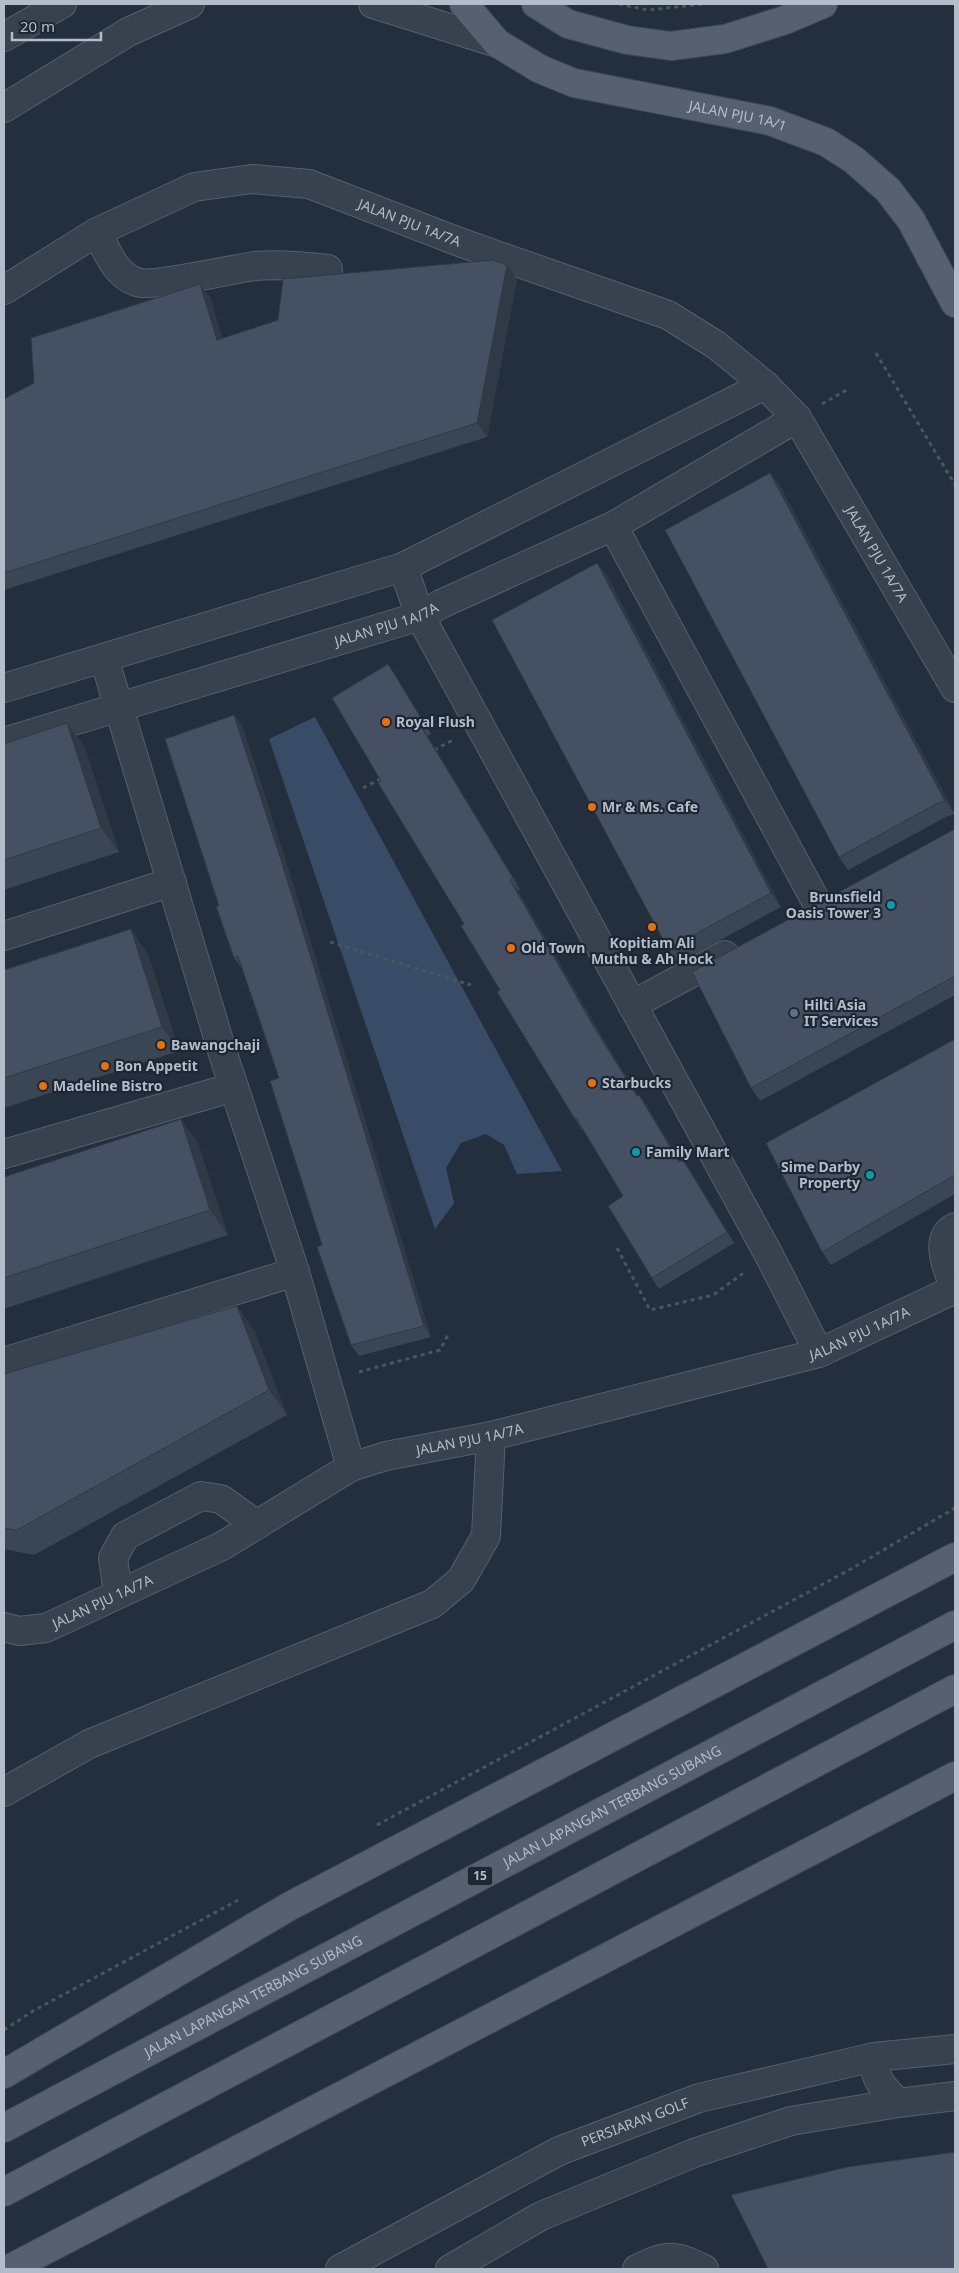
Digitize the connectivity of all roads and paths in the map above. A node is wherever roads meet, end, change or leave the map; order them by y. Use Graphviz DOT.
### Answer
graph roads {
  1 [pos="62,4"];
  2 [pos="190,4"];
  3 [pos="372,4"];
  4 [pos="464,4"];
  5 [pos="536,4"];
  6 [pos="619,4"];
  7 [pos="704,4"];
  8 [pos="823,4"];
  9 [pos="4,37"];
  10 [pos="498,42"];
  11 [pos="4,108"];
  12 [pos="97,232"];
  13 [pos="328,269"];
  14 [pos="4,290"];
  15 [pos="955,303"];
  16 [pos="876,353"];
  17 [pos="765,385"];
  18 [pos="797,418"];
  19 [pos="955,485"];
  20 [pos="613,526"];
  21 [pos="404,567"];
  22 [pos="420,616"];
  23 [pos="104,658"];
  24 [pos="4,688"];
  25 [pos="955,688"];
  26 [pos="120,706"];
  27 [pos="479,726"];
  28 [pos="4,742"];
  29 [pos="429,753"];
  30 [pos="388,775"];
  31 [pos="363,788"];
  32 [pos="172,882"];
  33 [pos="843,891"];
  34 [pos="818,905"];
  35 [pos="792,918"];
  36 [pos="4,936"];
  37 [pos="750,941"];
  38 [pos="330,942"];
  39 [pos="472,986"];
  40 [pos="632,1005"];
  41 [pos="234,1087"];
  42 [pos="4,1154"];
  43 [pos="955,1227"];
  44 [pos="617,1248"];
  45 [pos="769,1256"];
  46 [pos="295,1272"];
  47 [pos="955,1289"];
  48 [pos="449,1333"];
  49 [pos="819,1353"];
  50 [pos="4,1362"];
  51 [pos="359,1372"];
  52 [pos="491,1436"];
  53 [pos="351,1467"];
  54 [pos="955,1508"];
  55 [pos="257,1525"];
  56 [pos="955,1557"];
  57 [pos="118,1594"];
  58 [pos="955,1625"];
  59 [pos="4,1627"];
  60 [pos="955,1689"];
  61 [pos="955,1776"];
  62 [pos="4,1792"];
  63 [pos="376,1826"];
  64 [pos="244,1897"];
  65 [pos="4,2030"];
  66 [pos="955,2048"];
  67 [pos="874,2058"];
  68 [pos="4,2074"];
  69 [pos="955,2096"];
  70 [pos="898,2103"];
  71 [pos="4,2128"];
  72 [pos="4,2192"];
  73 [pos="9,2269"];
  74 [pos="340,2269"];
  75 [pos="450,2269"];
  76 [pos="637,2269"];
  77 [pos="704,2269"];
  1 -- 9 [label="street"];
  2 -- 11 [label="street"];
  3 -- 10 [label="street"];
  4 -- 10 [label="main road, JALAN PJU 1A/1"];
  5 -- 8 [label="main road"];
  6 -- 7 [label="path"];
  10 -- 15 [label="main road, JALAN PJU 1A/1"];
  12 -- 13 [label="street"];
  12 -- 14 [label="street, JALAN PJU 1A/7A"];
  12 -- 17 [label="street, JALAN PJU 1A/7A"];
  16 -- 19 [label="path"];
  17 -- 18 [label="street, JALAN PJU 1A/7A"];
  17 -- 21 [label="street"];
  18 -- 20 [label="street, JALAN PJU 1A/7A"];
  18 -- 25 [label="street, JALAN PJU 1A/7A"];
  20 -- 22 [label="street, JALAN PJU 1A/7A"];
  20 -- 34 [label="street"];
  21 -- 22 [label="street"];
  21 -- 23 [label="street"];
  22 -- 26 [label="street, JALAN PJU 1A/7A"];
  22 -- 27 [label="street"];
  23 -- 24 [label="street"];
  23 -- 26 [label="street"];
  26 -- 28 [label="street, JALAN PJU 1A/7A"];
  26 -- 32 [label="street"];
  27 -- 29 [label="path"];
  27 -- 40 [label="street"];
  30 -- 31 [label="path"];
  32 -- 36 [label="street"];
  32 -- 41 [label="street"];
  33 -- 34 [label="street"];
  34 -- 35 [label="street"];
  37 -- 40 [label="street"];
  38 -- 39 [label="path"];
  40 -- 45 [label="street"];
  41 -- 42 [label="street"];
  41 -- 46 [label="street"];
  43 -- 47 [label="street"];
  44 -- 45 [label="path"];
  45 -- 49 [label="street"];
  46 -- 50 [label="street"];
  46 -- 53 [label="street"];
  47 -- 49 [label="street, JALAN PJU 1A/7A"];
  48 -- 51 [label="path"];
  49 -- 52 [label="street, JALAN PJU 1A/7A"];
  52 -- 53 [label="street, JALAN PJU 1A/7A"];
  52 -- 62 [label="street"];
  53 -- 55 [label="street, JALAN PJU 1A/7A"];
  54 -- 63 [label="path"];
  55 -- 57 [label="street, JALAN PJU 1A/7A"];
  55 -- 57 [label="street"];
  56 -- 68 [label="main road"];
  57 -- 59 [label="street, JALAN PJU 1A/7A"];
  58 -- 71 [label="main road, JALAN LAPANGAN TERBANG SUBANG / 15"];
  60 -- 72 [label="main road"];
  61 -- 73 [label="main road"];
  64 -- 65 [label="path"];
  66 -- 67 [label="street, PERSIARAN GOLF"];
  67 -- 70 [label="street"];
  67 -- 74 [label="street, PERSIARAN GOLF"];
  69 -- 70 [label="street"];
  70 -- 75 [label="street"];
  76 -- 77 [label="street"];
}
